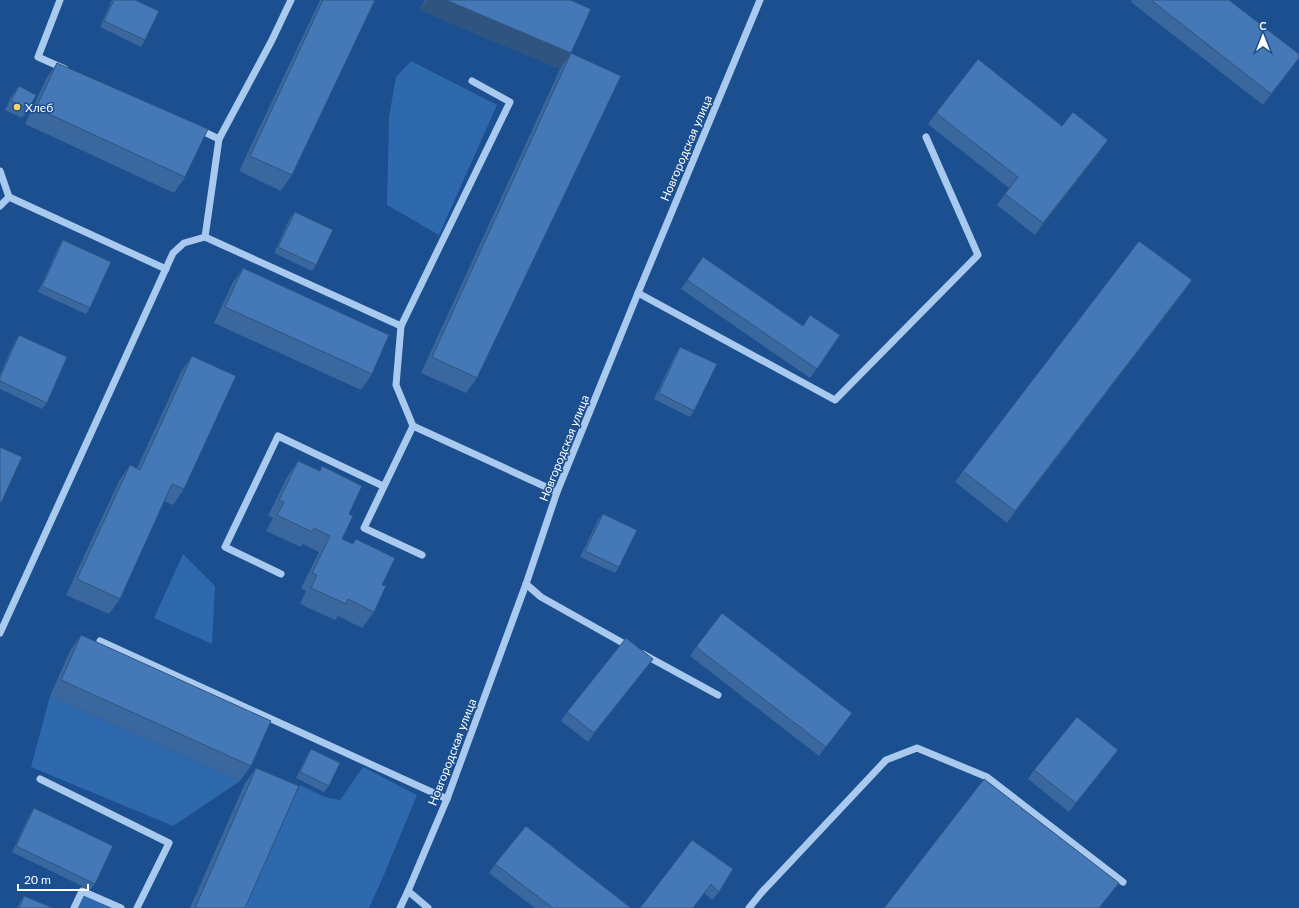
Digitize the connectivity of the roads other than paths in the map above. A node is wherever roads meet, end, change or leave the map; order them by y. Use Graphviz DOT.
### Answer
graph roads {
  1 [pos="60,0"];
  2 [pos="291,0"];
  3 [pos="760,0"];
  4 [pos="74,73"];
  5 [pos="472,81"];
  6 [pos="190,126"];
  7 [pos="926,137"];
  8 [pos="219,139"];
  9 [pos="0,172"];
  10 [pos="9,197"];
  11 [pos="0,206"];
  12 [pos="205,237"];
  13 [pos="166,269"];
  14 [pos="638,293"];
  15 [pos="400,326"];
  16 [pos="412,426"];
  17 [pos="383,486"];
  18 [pos="557,492"];
  19 [pos="422,556"];
  20 [pos="281,574"];
  21 [pos="526,584"];
  22 [pos="0,633"];
  23 [pos="100,641"];
  24 [pos="718,695"];
  25 [pos="40,779"];
  26 [pos="447,799"];
  27 [pos="1123,882"];
  28 [pos="408,891"];
  29 [pos="74,908"];
  30 [pos="121,908"];
  31 [pos="137,908"];
  32 [pos="400,908"];
  33 [pos="428,908"];
  34 [pos="749,908"];
  1 -- 4 [label="street"];
  2 -- 8 [label="street"];
  3 -- 14 [label="street, Новгородская улица"];
  5 -- 15 [label="street"];
  6 -- 8 [label="street"];
  7 -- 14 [label="street"];
  8 -- 12 [label="street"];
  9 -- 10 [label="street"];
  10 -- 11 [label="street"];
  10 -- 13 [label="street"];
  12 -- 13 [label="street"];
  12 -- 15 [label="street"];
  13 -- 22 [label="street"];
  14 -- 18 [label="street, Новгородская улица"];
  15 -- 16 [label="street"];
  16 -- 17 [label="street"];
  16 -- 18 [label="street"];
  17 -- 19 [label="street"];
  17 -- 20 [label="street"];
  18 -- 21 [label="street, Новгородская улица"];
  21 -- 24 [label="street"];
  21 -- 26 [label="street, Новгородская улица"];
  23 -- 26 [label="street"];
  25 -- 31 [label="street"];
  26 -- 28 [label="street, Новгородская улица"];
  27 -- 34 [label="street"];
  28 -- 32 [label="street, Новгородская улица"];
  28 -- 33 [label="street"];
  29 -- 30 [label="street"];
}
